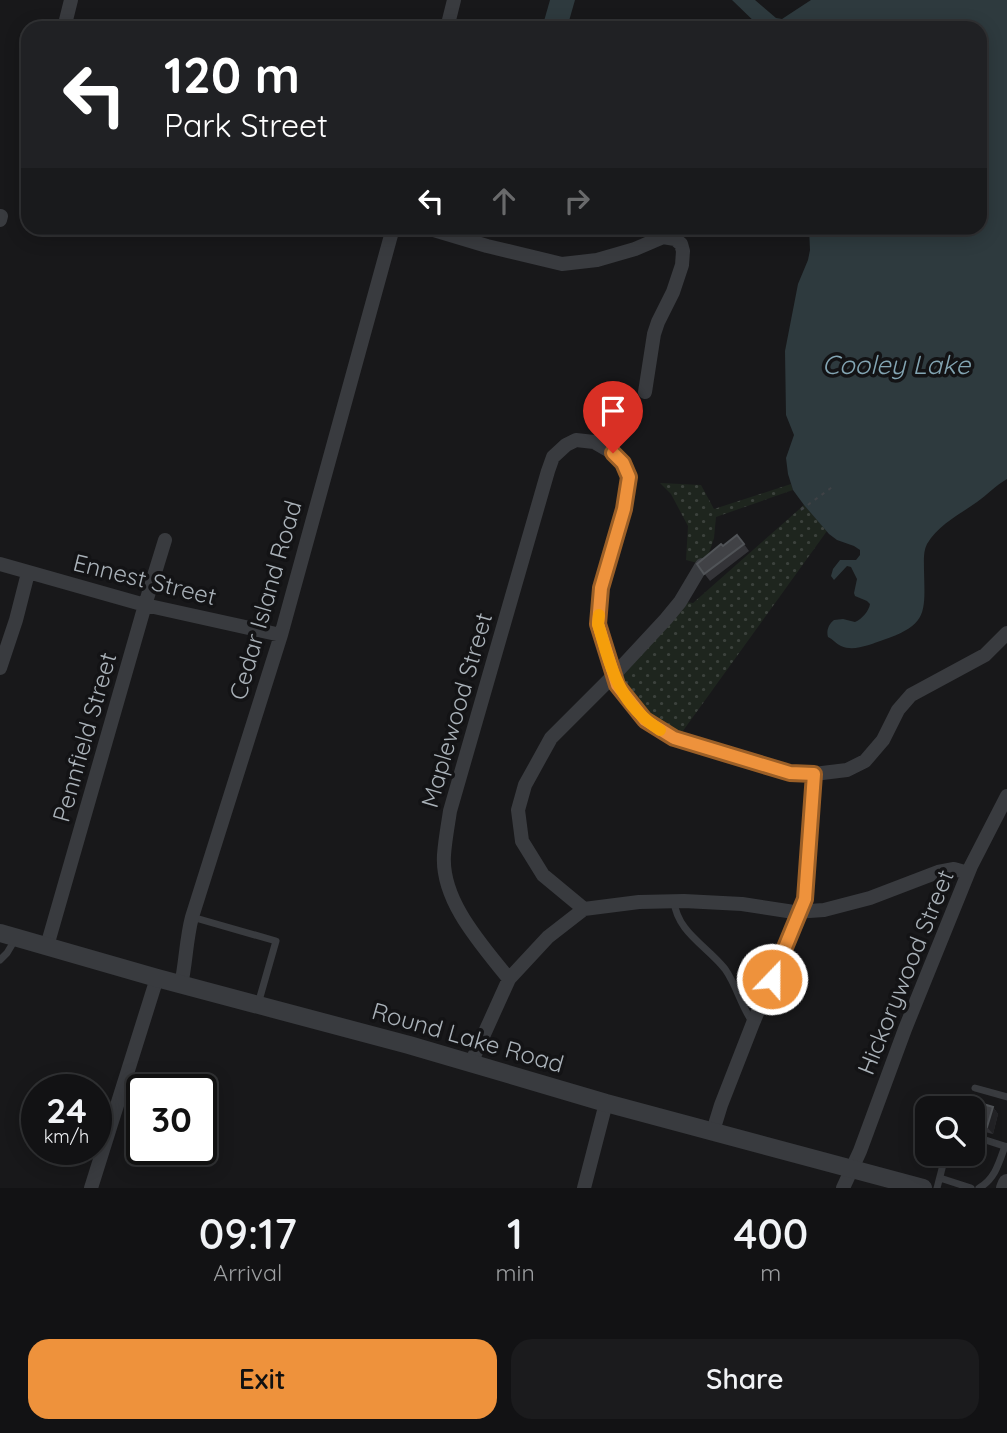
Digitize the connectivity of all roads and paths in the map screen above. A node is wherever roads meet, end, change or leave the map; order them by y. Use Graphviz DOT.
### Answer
graph roads {
  1 [pos="71,0"];
  2 [pos="454,0"];
  3 [pos="66,21"];
  4 [pos="449,21"];
  5 [pos="391,235"];
  6 [pos="450,235"];
  7 [pos="669,235"];
  8 [pos="673,235"];
  9 [pos="645,392"];
  10 [pos="835,485"];
  11 [pos="801,510"];
  12 [pos="165,540"];
  13 [pos="0,564"];
  14 [pos="702,565"];
  15 [pos="28,572"];
  16 [pos="145,606"];
  17 [pos="1007,633"];
  18 [pos="281,635"];
  19 [pos="0,668"];
  20 [pos="614,675"];
  21 [pos="814,774"];
  22 [pos="1007,796"];
  23 [pos="968,873"];
  24 [pos="674,901"];
  25 [pos="584,909"];
  26 [pos="799,912"];
  27 [pos="191,917"];
  28 [pos="8,935"];
  29 [pos="47,946"];
  30 [pos="0,960"];
  31 [pos="157,978"];
  32 [pos="509,979"];
  33 [pos="181,985"];
  34 [pos="258,1004"];
  35 [pos="753,1023"];
  36 [pos="471,1063"];
  37 [pos="975,1088"];
  38 [pos="1007,1097"];
  39 [pos="606,1103"];
  40 [pos="713,1131"];
  41 [pos="985,1140"];
  42 [pos="1006,1146"];
  43 [pos="943,1166"];
  44 [pos="851,1169"];
  45 [pos="940,1178"];
  46 [pos="1002,1181"];
  47 [pos="91,1188"];
  48 [pos="584,1188"];
  49 [pos="843,1188"];
  50 [pos="923,1188"];
  51 [pos="937,1188"];
  52 [pos="971,1188"];
  53 [pos="979,1188"];
  1 -- 3 [label="street"];
  2 -- 4 [label="street"];
  5 -- 18 [label="street, Cedar Island Road"];
  6 -- 7 [label="street"];
  8 -- 9 [label="street"];
  10 -- 11 [label="path"];
  12 -- 16 [label="street, Pennfield Street"];
  13 -- 15 [label="street, Ennest Street"];
  14 -- 20 [label="street"];
  15 -- 16 [label="street, Ennest Street"];
  15 -- 19 [label="street"];
  16 -- 18 [label="street, Ennest Street"];
  16 -- 29 [label="street, Pennfield Street"];
  17 -- 21 [label="street"];
  18 -- 27 [label="street, Cedar Island Road"];
  20 -- 21 [label="street"];
  20 -- 25 [label="street"];
  20 -- 32 [label="street, Maplewood Street"];
  21 -- 26 [label="street"];
  22 -- 23 [label="street, Hickorywood Street"];
  23 -- 26 [label="street"];
  23 -- 44 [label="street, Hickorywood Street"];
  24 -- 25 [label="street"];
  24 -- 26 [label="street"];
  24 -- 35 [label="lane"];
  25 -- 32 [label="street"];
  26 -- 35 [label="street"];
  27 -- 33 [label="street, Cedar Island Road"];
  27 -- 34 [label="lane"];
  28 -- 29 [label="street, Round Lake Road"];
  28 -- 30 [label="lane"];
  29 -- 31 [label="street, Round Lake Road"];
  31 -- 33 [label="street, Round Lake Road"];
  31 -- 47 [label="street"];
  32 -- 36 [label="street"];
  33 -- 34 [label="street, Round Lake Road"];
  34 -- 36 [label="street, Round Lake Road"];
  35 -- 40 [label="street"];
  36 -- 39 [label="street, Round Lake Road"];
  37 -- 38 [label="lane"];
  39 -- 40 [label="street, Round Lake Road"];
  39 -- 48 [label="street"];
  40 -- 44 [label="street, Round Lake Road"];
  41 -- 42 [label="lane"];
  42 -- 46 [label="lane"];
  43 -- 45 [label="lane"];
  44 -- 49 [label="street, Hickorywood Street"];
  44 -- 50 [label="street, Round Lake Road"];
  45 -- 51 [label="lane"];
  45 -- 52 [label="lane"];
  46 -- 53 [label="lane"];
}
